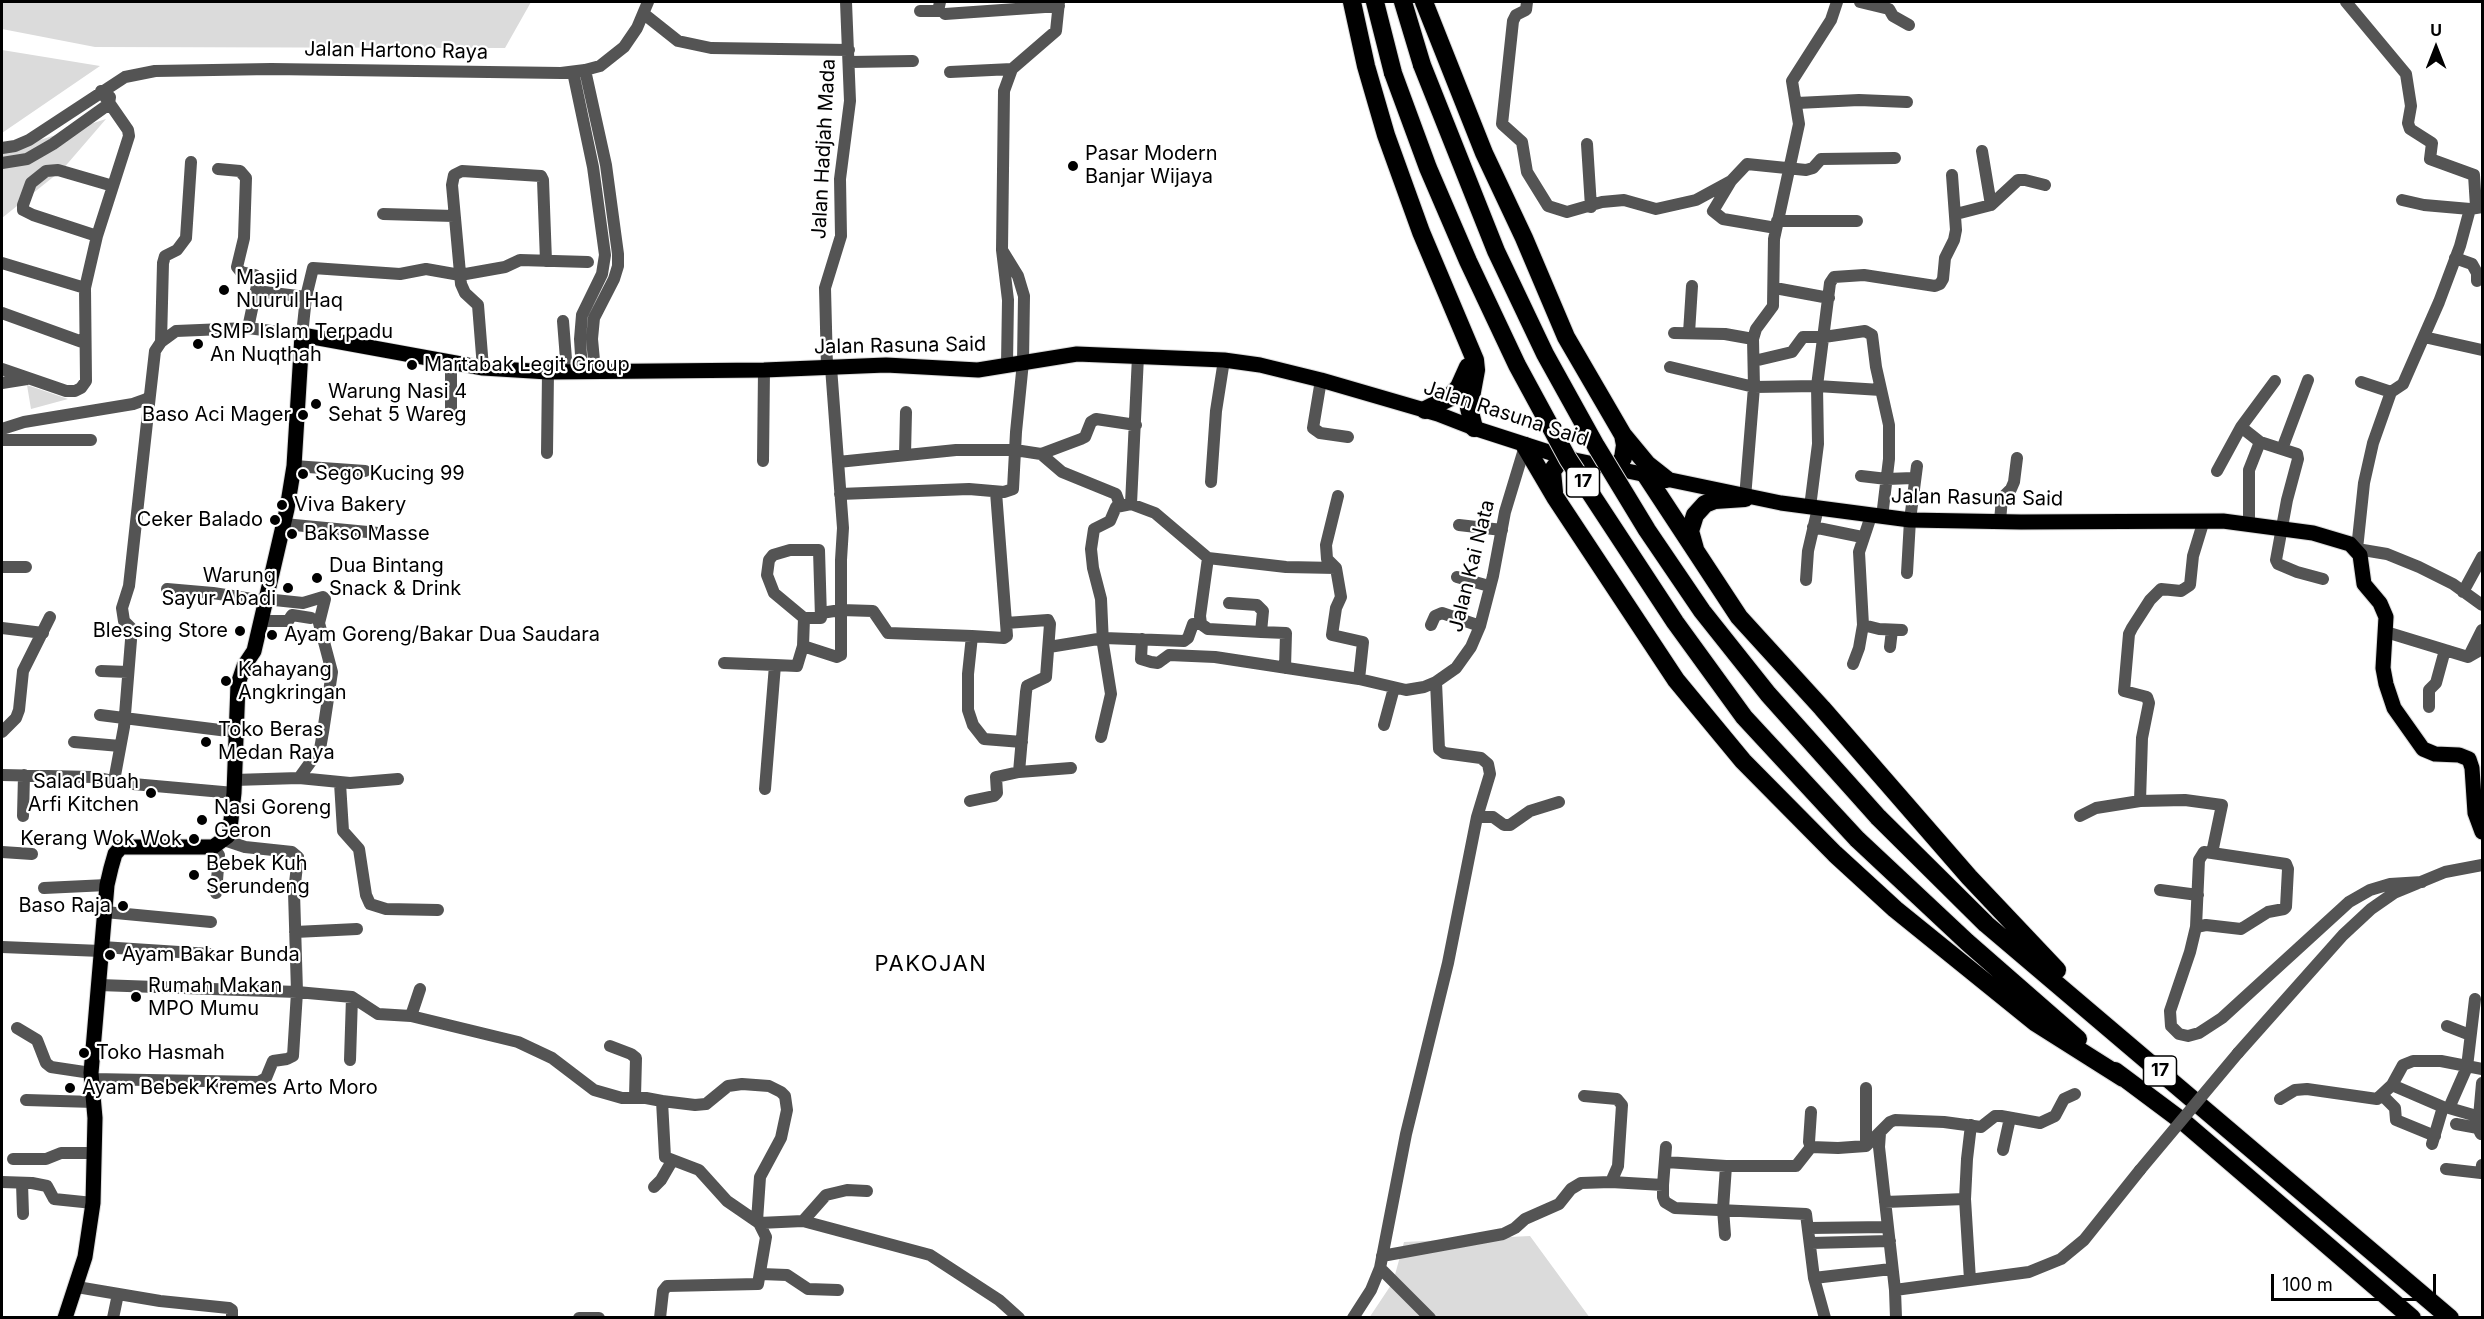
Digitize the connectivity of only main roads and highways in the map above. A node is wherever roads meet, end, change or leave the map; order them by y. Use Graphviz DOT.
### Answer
graph roads {
  1 [pos="1352,2"];
  2 [pos="1375,2"];
  3 [pos="1403,2"];
  4 [pos="1424,2"];
  5 [pos="1470,344"];
  6 [pos="1425,410"];
  7 [pos="1473,428"];
  8 [pos="1623,435"];
  9 [pos="1525,446"];
  10 [pos="1570,459"];
  11 [pos="1612,467"];
  12 [pos="1645,474"];
  13 [pos="1666,479"];
  14 [pos="1555,497"];
  15 [pos="1745,498"];
  16 [pos="1698,557"];
  17 [pos="2482,831"];
  18 [pos="2113,1031"];
  19 [pos="2123,1078"];
  20 [pos="64,1317"];
  21 [pos="2412,1317"];
  22 [pos="2450,1317"];
  1 -- 5 [label="highway"];
  2 -- 19 [label="highway, 17, bridge"];
  3 -- 18 [label="highway, 17, bridge"];
  4 -- 8 [label="highway"];
  5 -- 6 [label="highway"];
  5 -- 7 [label="highway"];
  6 -- 7 [label="main road, Jalan Rasuna Said"];
  6 -- 20 [label="main road, Jalan Rasuna Said"];
  7 -- 9 [label="main road, Jalan Rasuna Said"];
  8 -- 11 [label="highway"];
  8 -- 13 [label="highway"];
  9 -- 10 [label="main road, Jalan Rasuna Said"];
  9 -- 14 [label="highway"];
  10 -- 11 [label="main road, Jalan Rasuna Said"];
  10 -- 14 [label="highway"];
  11 -- 12 [label="main road, Jalan Rasuna Said"];
  12 -- 13 [label="main road, Jalan Rasuna Said"];
  12 -- 16 [label="highway"];
  13 -- 15 [label="main road, Jalan Rasuna Said"];
  14 -- 19 [label="highway"];
  15 -- 16 [label="highway"];
  15 -- 17 [label="main road, Jalan Rasuna Said"];
  16 -- 18 [label="highway"];
  18 -- 22 [label="highway, 17"];
  19 -- 21 [label="highway, 17"];
}
